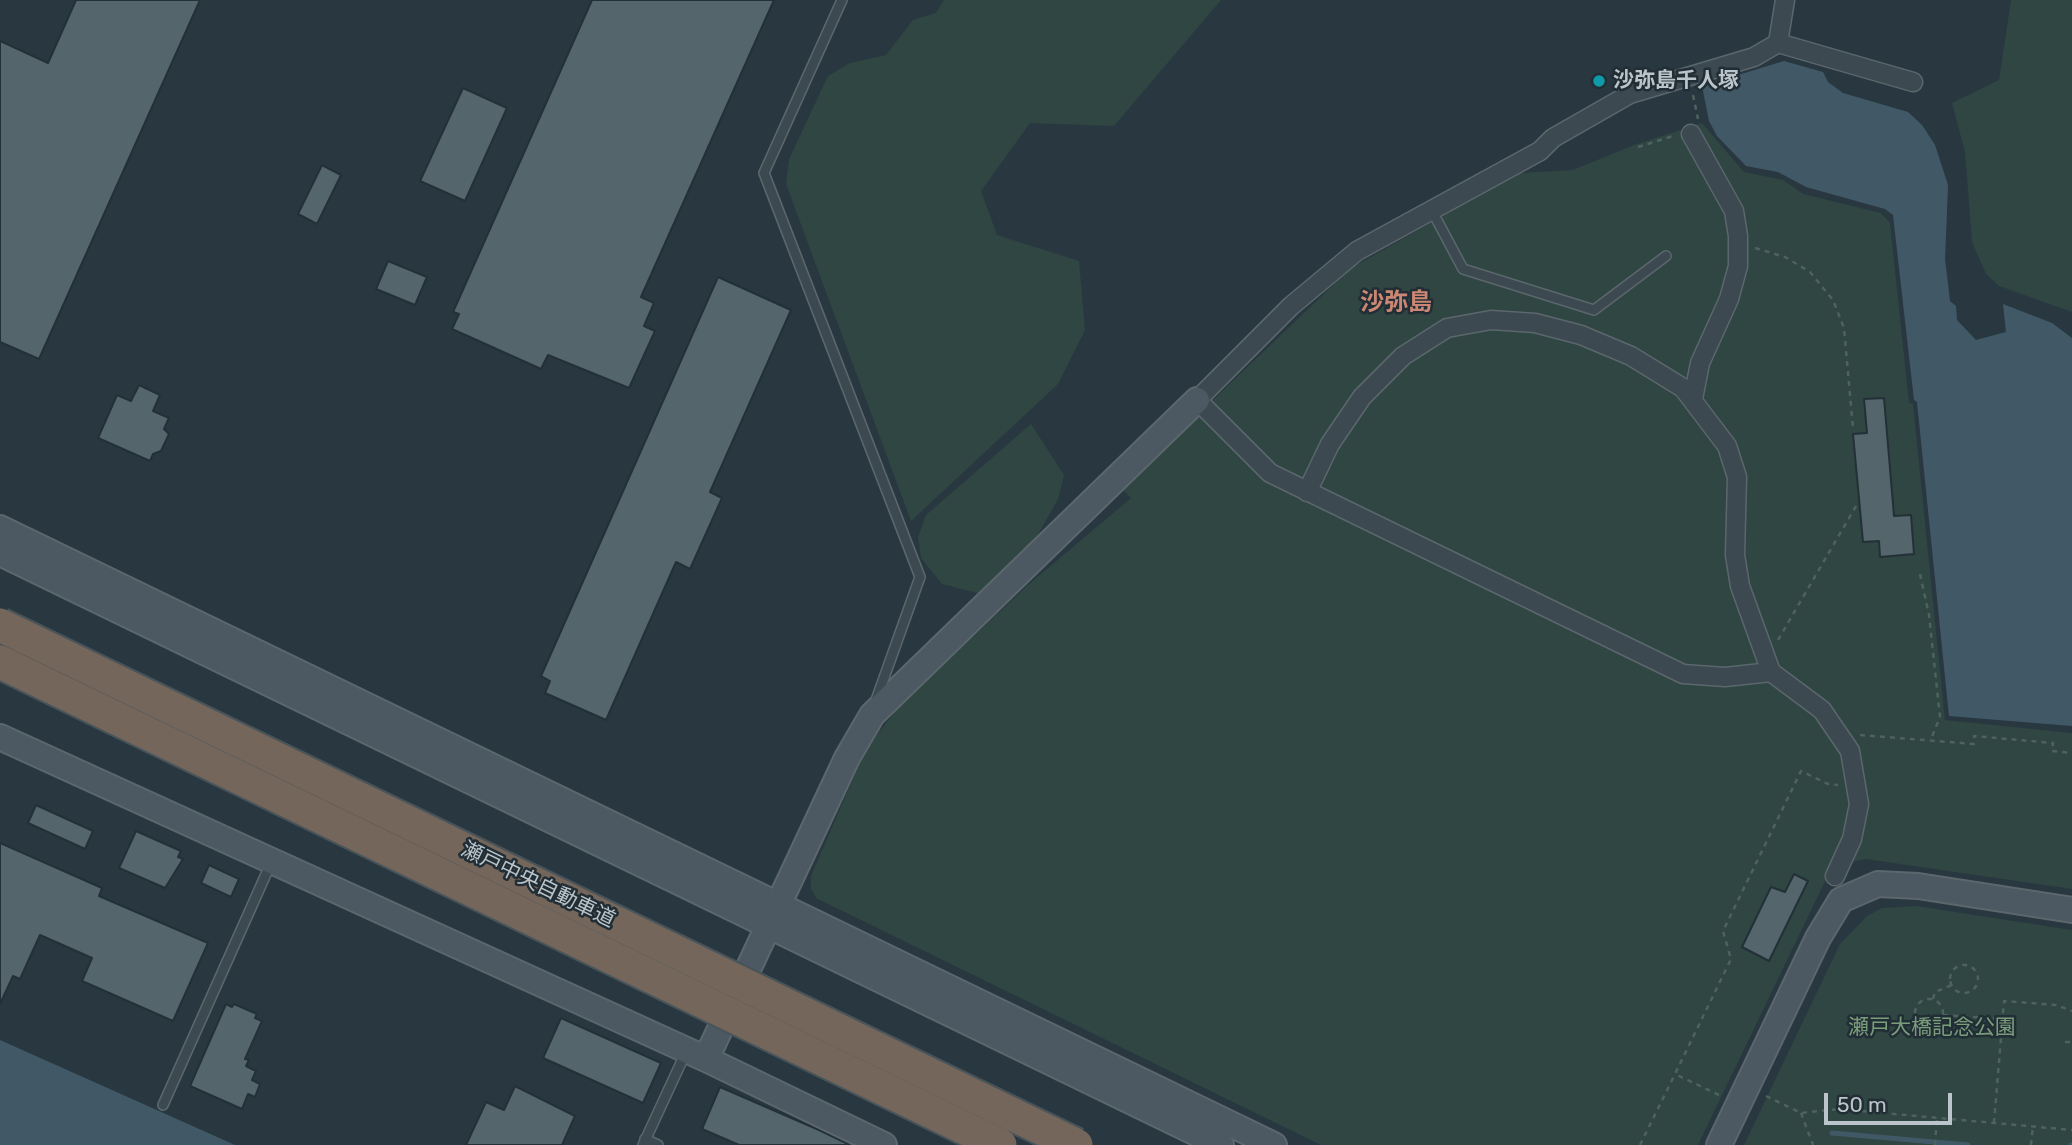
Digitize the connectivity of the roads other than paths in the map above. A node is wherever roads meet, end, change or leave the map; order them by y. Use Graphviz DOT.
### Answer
graph roads {
  1 [pos="842,0"];
  2 [pos="1785,0"];
  3 [pos="1778,43"];
  4 [pos="1913,82"];
  5 [pos="1691,134"];
  6 [pos="1430,209"];
  7 [pos="1666,256"];
  8 [pos="1693,399"];
  9 [pos="1197,400"];
  10 [pos="1307,492"];
  11 [pos="0,528"];
  12 [pos="0,553"];
  13 [pos="0,625"];
  14 [pos="0,662"];
  15 [pos="1767,664"];
  16 [pos="872,715"];
  17 [pos="0,737"];
  18 [pos="272,862"];
  19 [pos="1835,876"];
  20 [pos="2072,910"];
  21 [pos="773,915"];
  22 [pos="696,1055"];
  23 [pos="163,1105"];
  24 [pos="644,1142"];
  25 [pos="658,1145"];
  26 [pos="884,1145"];
  27 [pos="1000,1145"];
  28 [pos="1076,1145"];
  29 [pos="1222,1145"];
  30 [pos="1274,1145"];
  31 [pos="1719,1145"];
  1 -- 16 [label="lane"];
  2 -- 3 [label="street"];
  3 -- 4 [label="street"];
  3 -- 6 [label="street"];
  5 -- 8 [label="street"];
  6 -- 7 [label="lane"];
  6 -- 9 [label="street"];
  8 -- 10 [label="street"];
  8 -- 15 [label="street"];
  9 -- 10 [label="street"];
  9 -- 16 [label="street"];
  10 -- 15 [label="street"];
  11 -- 21 [label="street"];
  12 -- 21 [label="street"];
  13 -- 28 [label="highway, 瀬戸中央自動車道, bridge"];
  14 -- 27 [label="highway, 瀬戸中央自動車道, bridge"];
  15 -- 19 [label="street"];
  16 -- 21 [label="street"];
  17 -- 18 [label="street"];
  18 -- 22 [label="street"];
  18 -- 23 [label="lane"];
  20 -- 31 [label="street"];
  21 -- 22 [label="street"];
  21 -- 29 [label="street"];
  21 -- 30 [label="street"];
  22 -- 24 [label="lane"];
  22 -- 26 [label="street"];
  24 -- 25 [label="lane"];
}
